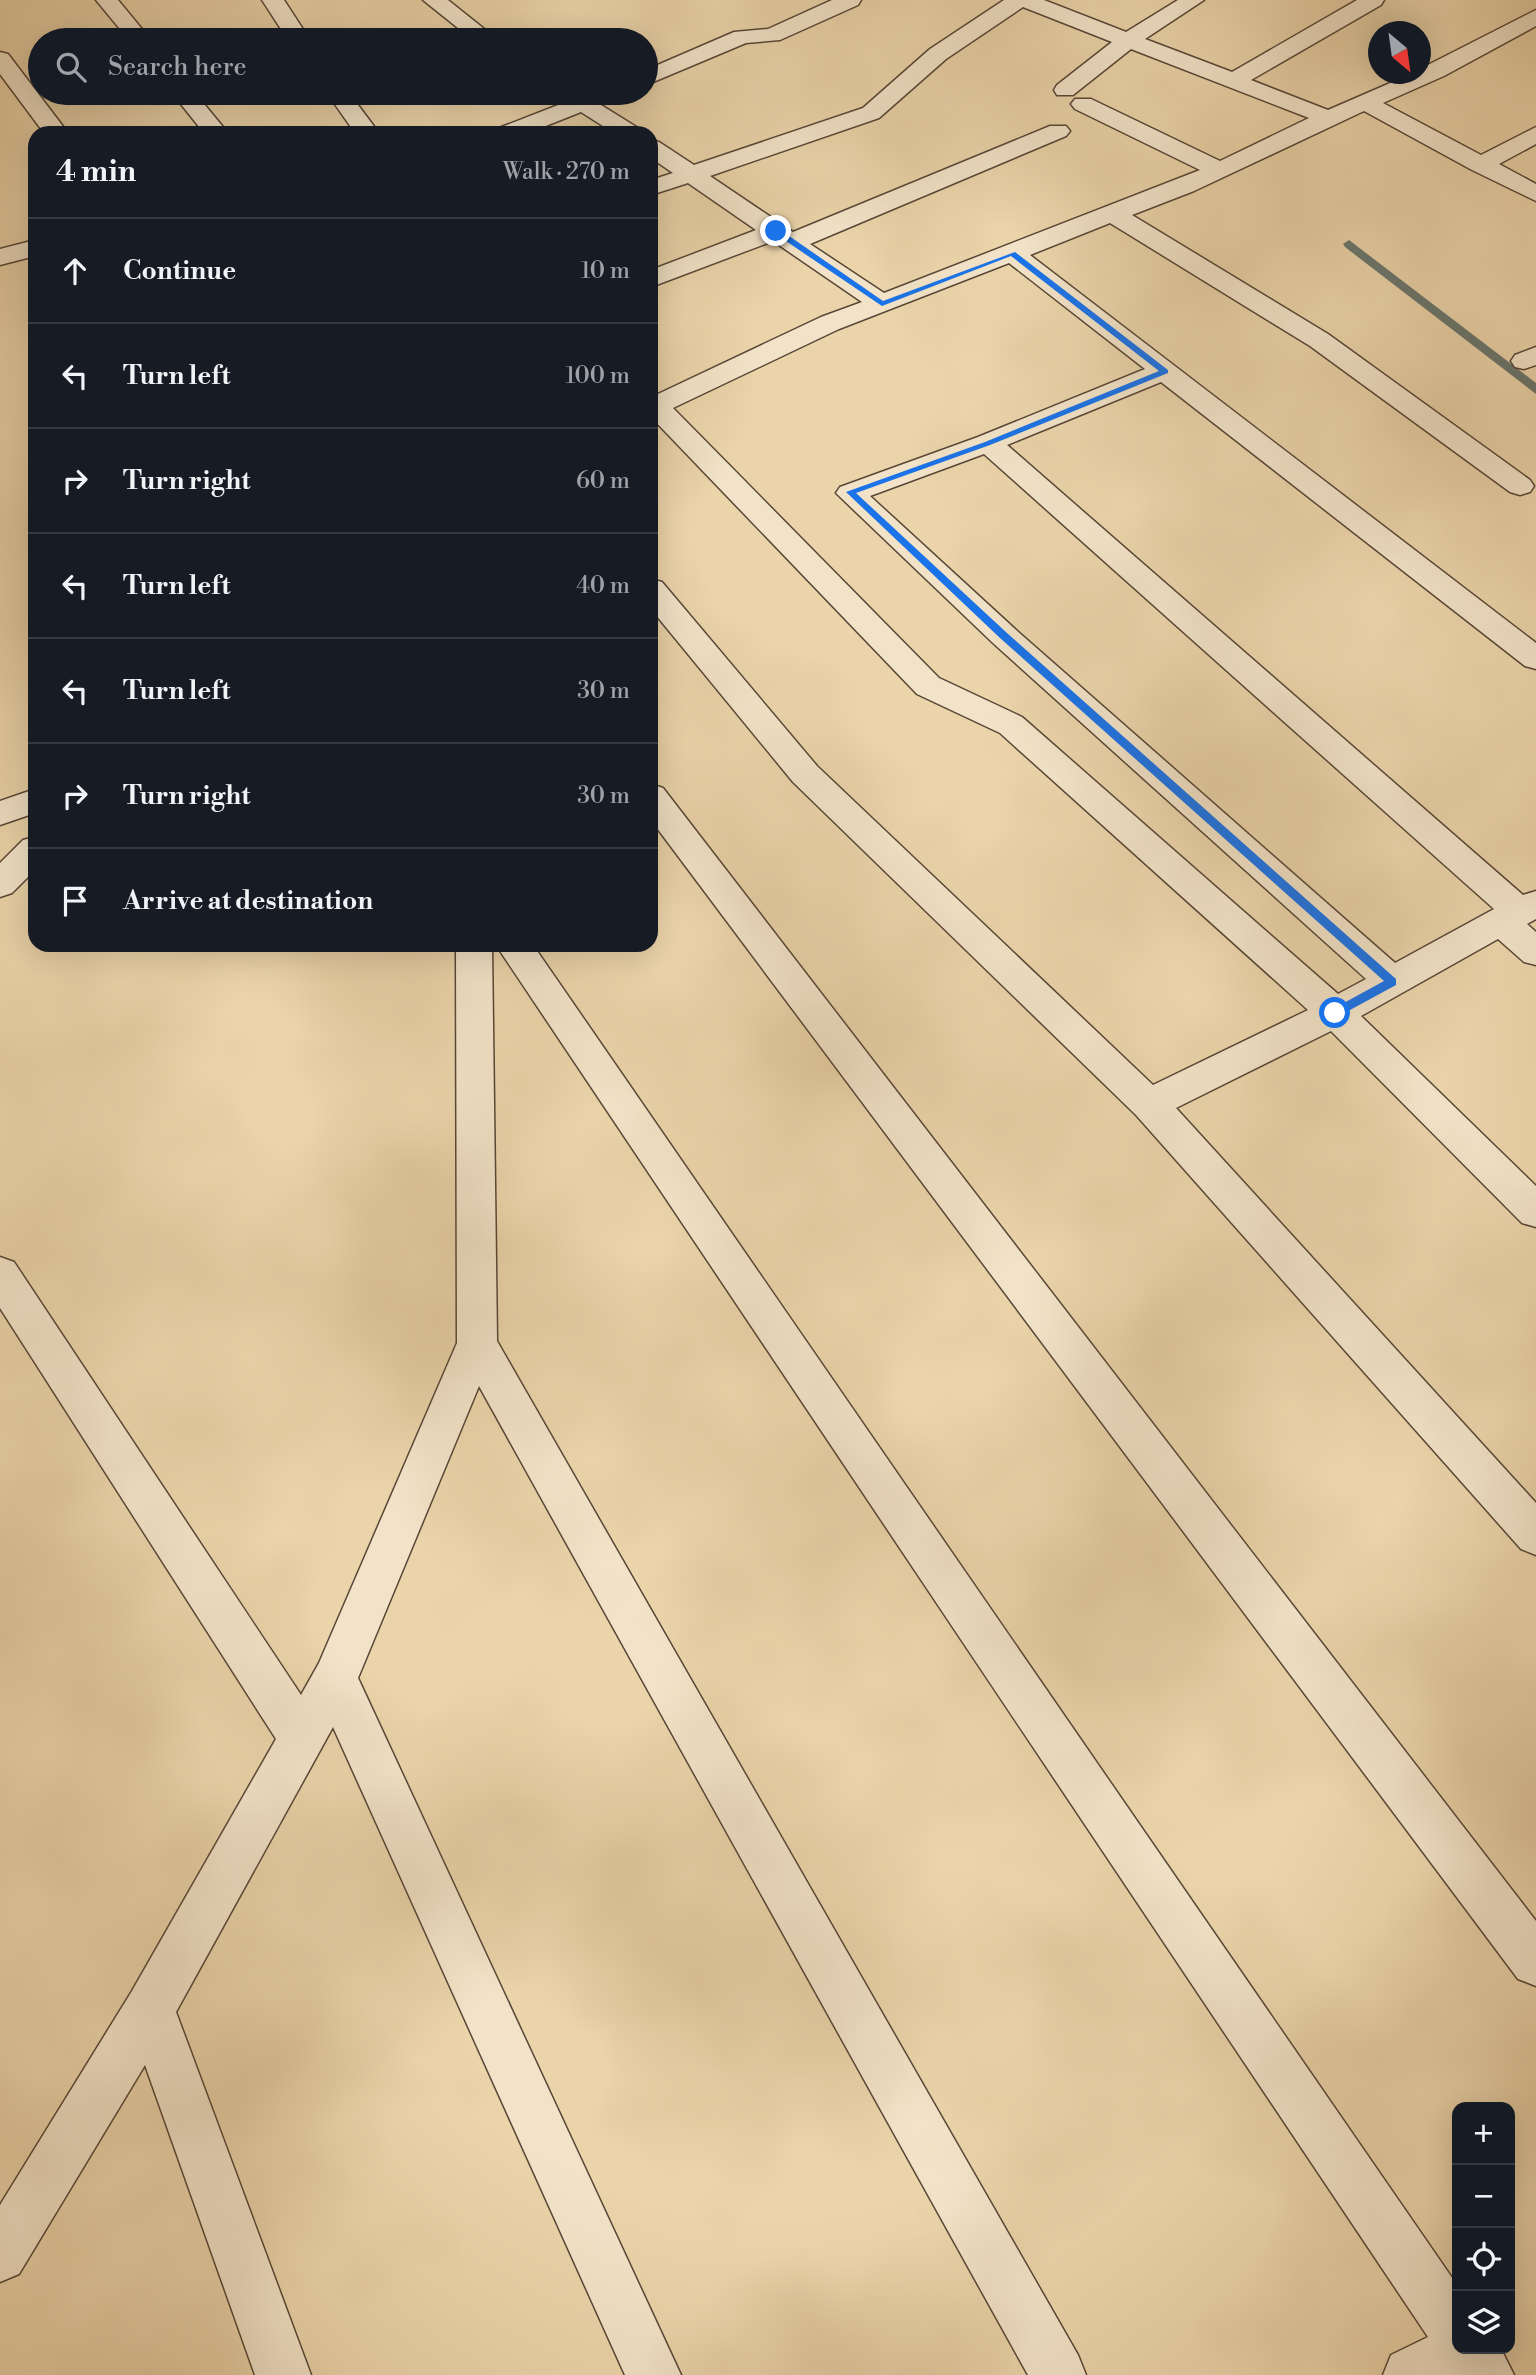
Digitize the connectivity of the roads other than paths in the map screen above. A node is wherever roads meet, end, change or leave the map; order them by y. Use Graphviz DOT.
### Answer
graph roads {
  1 [pos="107,0"];
  2 [pos="273,0"];
  3 [pos="434,0"];
  4 [pos="787,0"];
  5 [pos="850,0"];
  6 [pos="1022,0"];
  7 [pos="1193,0"];
  8 [pos="1373,0"];
  9 [pos="821,15"];
  10 [pos="1536,18"];
  11 [pos="130,28"];
  12 [pos="291,28"];
  13 [pos="471,28"];
  14 [pos="1128,40"];
  15 [pos="0,59"];
  16 [pos="658,73"];
  17 [pos="1233,81"];
  18 [pos="28,97"];
  19 [pos="1365,102"];
  20 [pos="34,105"];
  21 [pos="193,105"];
  22 [pos="347,105"];
  23 [pos="562,105"];
  24 [pos="587,105"];
  25 [pos="1329,118"];
  26 [pos="50,126"];
  27 [pos="210,126"];
  28 [pos="363,126"];
  29 [pos="521,126"];
  30 [pos="619,126"];
  31 [pos="1058,131"];
  32 [pos="1536,134"];
  33 [pos="658,151"];
  34 [pos="1480,164"];
  35 [pos="1220,170"];
  36 [pos="692,173"];
  37 [pos="658,185"];
  38 [pos="1536,194"];
  39 [pos="1112,214"];
  40 [pos="784,236"];
  41 [pos="28,250"];
  42 [pos="1012,253"];
  43 [pos="0,257"];
  44 [pos="658,277"];
  45 [pos="882,304"];
  46 [pos="1165,372"];
  47 [pos="658,403"];
  48 [pos="658,410"];
  49 [pos="988,443"];
  50 [pos="1520,486"];
  51 [pos="658,597"];
  52 [pos="1536,659"];
  53 [pos="28,803"];
  54 [pos="658,805"];
  55 [pos="0,813"];
  56 [pos="28,856"];
  57 [pos="0,884"];
  58 [pos="1519,912"];
  59 [pos="474,952"];
  60 [pos="518,952"];
  61 [pos="1536,952"];
  62 [pos="1392,982"];
  63 [pos="1335,1013"];
  64 [pos="1149,1104"];
  65 [pos="1536,1211"];
  66 [pos="0,1274"];
  67 [pos="477,1343"];
  68 [pos="1536,1534"];
  69 [pos="335,1679"];
  70 [pos="302,1738"];
  71 [pos="1536,1961"];
  72 [pos="150,2009"];
  73 [pos="0,2255"];
  74 [pos="1452,2325"];
  75 [pos="1452,2354"];
  76 [pos="1472,2354"];
  77 [pos="283,2375"];
  78 [pos="653,2375"];
  79 [pos="1058,2375"];
  80 [pos="1411,2375"];
  81 [pos="1486,2375"];
  1 -- 11 [label="street"];
  2 -- 12 [label="street"];
  3 -- 13 [label="street"];
  4 -- 9 [label="street"];
  5 -- 9 [label="street"];
  6 -- 14 [label="street"];
  6 -- 36 [label="street"];
  7 -- 14 [label="street"];
  8 -- 17 [label="street"];
  9 -- 16 [label="street"];
  10 -- 19 [label="street"];
  14 -- 17 [label="street"];
  14 -- 35 [label="street"];
  15 -- 18 [label="street"];
  17 -- 25 [label="street"];
  19 -- 25 [label="street"];
  19 -- 34 [label="street"];
  20 -- 26 [label="street"];
  21 -- 27 [label="street"];
  22 -- 28 [label="street"];
  23 -- 29 [label="street"];
  24 -- 30 [label="street"];
  25 -- 35 [label="street"];
  31 -- 40 [label="street"];
  32 -- 34 [label="street"];
  33 -- 36 [label="street"];
  34 -- 38 [label="street"];
  35 -- 39 [label="street"];
  36 -- 37 [label="street"];
  36 -- 40 [label="street"];
  39 -- 42 [label="street"];
  39 -- 50 [label="street"];
  40 -- 44 [label="street"];
  40 -- 45 [label="street"];
  41 -- 43 [label="street"];
  42 -- 45 [label="street"];
  42 -- 46 [label="street"];
  45 -- 47 [label="street"];
  46 -- 49 [label="street"];
  46 -- 52 [label="street"];
  48 -- 63 [label="street"];
  49 -- 58 [label="street"];
  49 -- 62 [label="street"];
  51 -- 64 [label="street"];
  53 -- 55 [label="street"];
  54 -- 71 [label="street"];
  56 -- 57 [label="street"];
  58 -- 61 [label="street"];
  58 -- 62 [label="street"];
  59 -- 67 [label="street"];
  60 -- 74 [label="street"];
  62 -- 63 [label="street"];
  63 -- 64 [label="street"];
  63 -- 65 [label="street"];
  64 -- 68 [label="street"];
  66 -- 70 [label="street"];
  67 -- 69 [label="street"];
  67 -- 79 [label="street"];
  69 -- 70 [label="street"];
  69 -- 78 [label="street"];
  70 -- 72 [label="street"];
  72 -- 73 [label="street"];
  72 -- 77 [label="street"];
  75 -- 80 [label="street"];
  76 -- 81 [label="street"];
}
